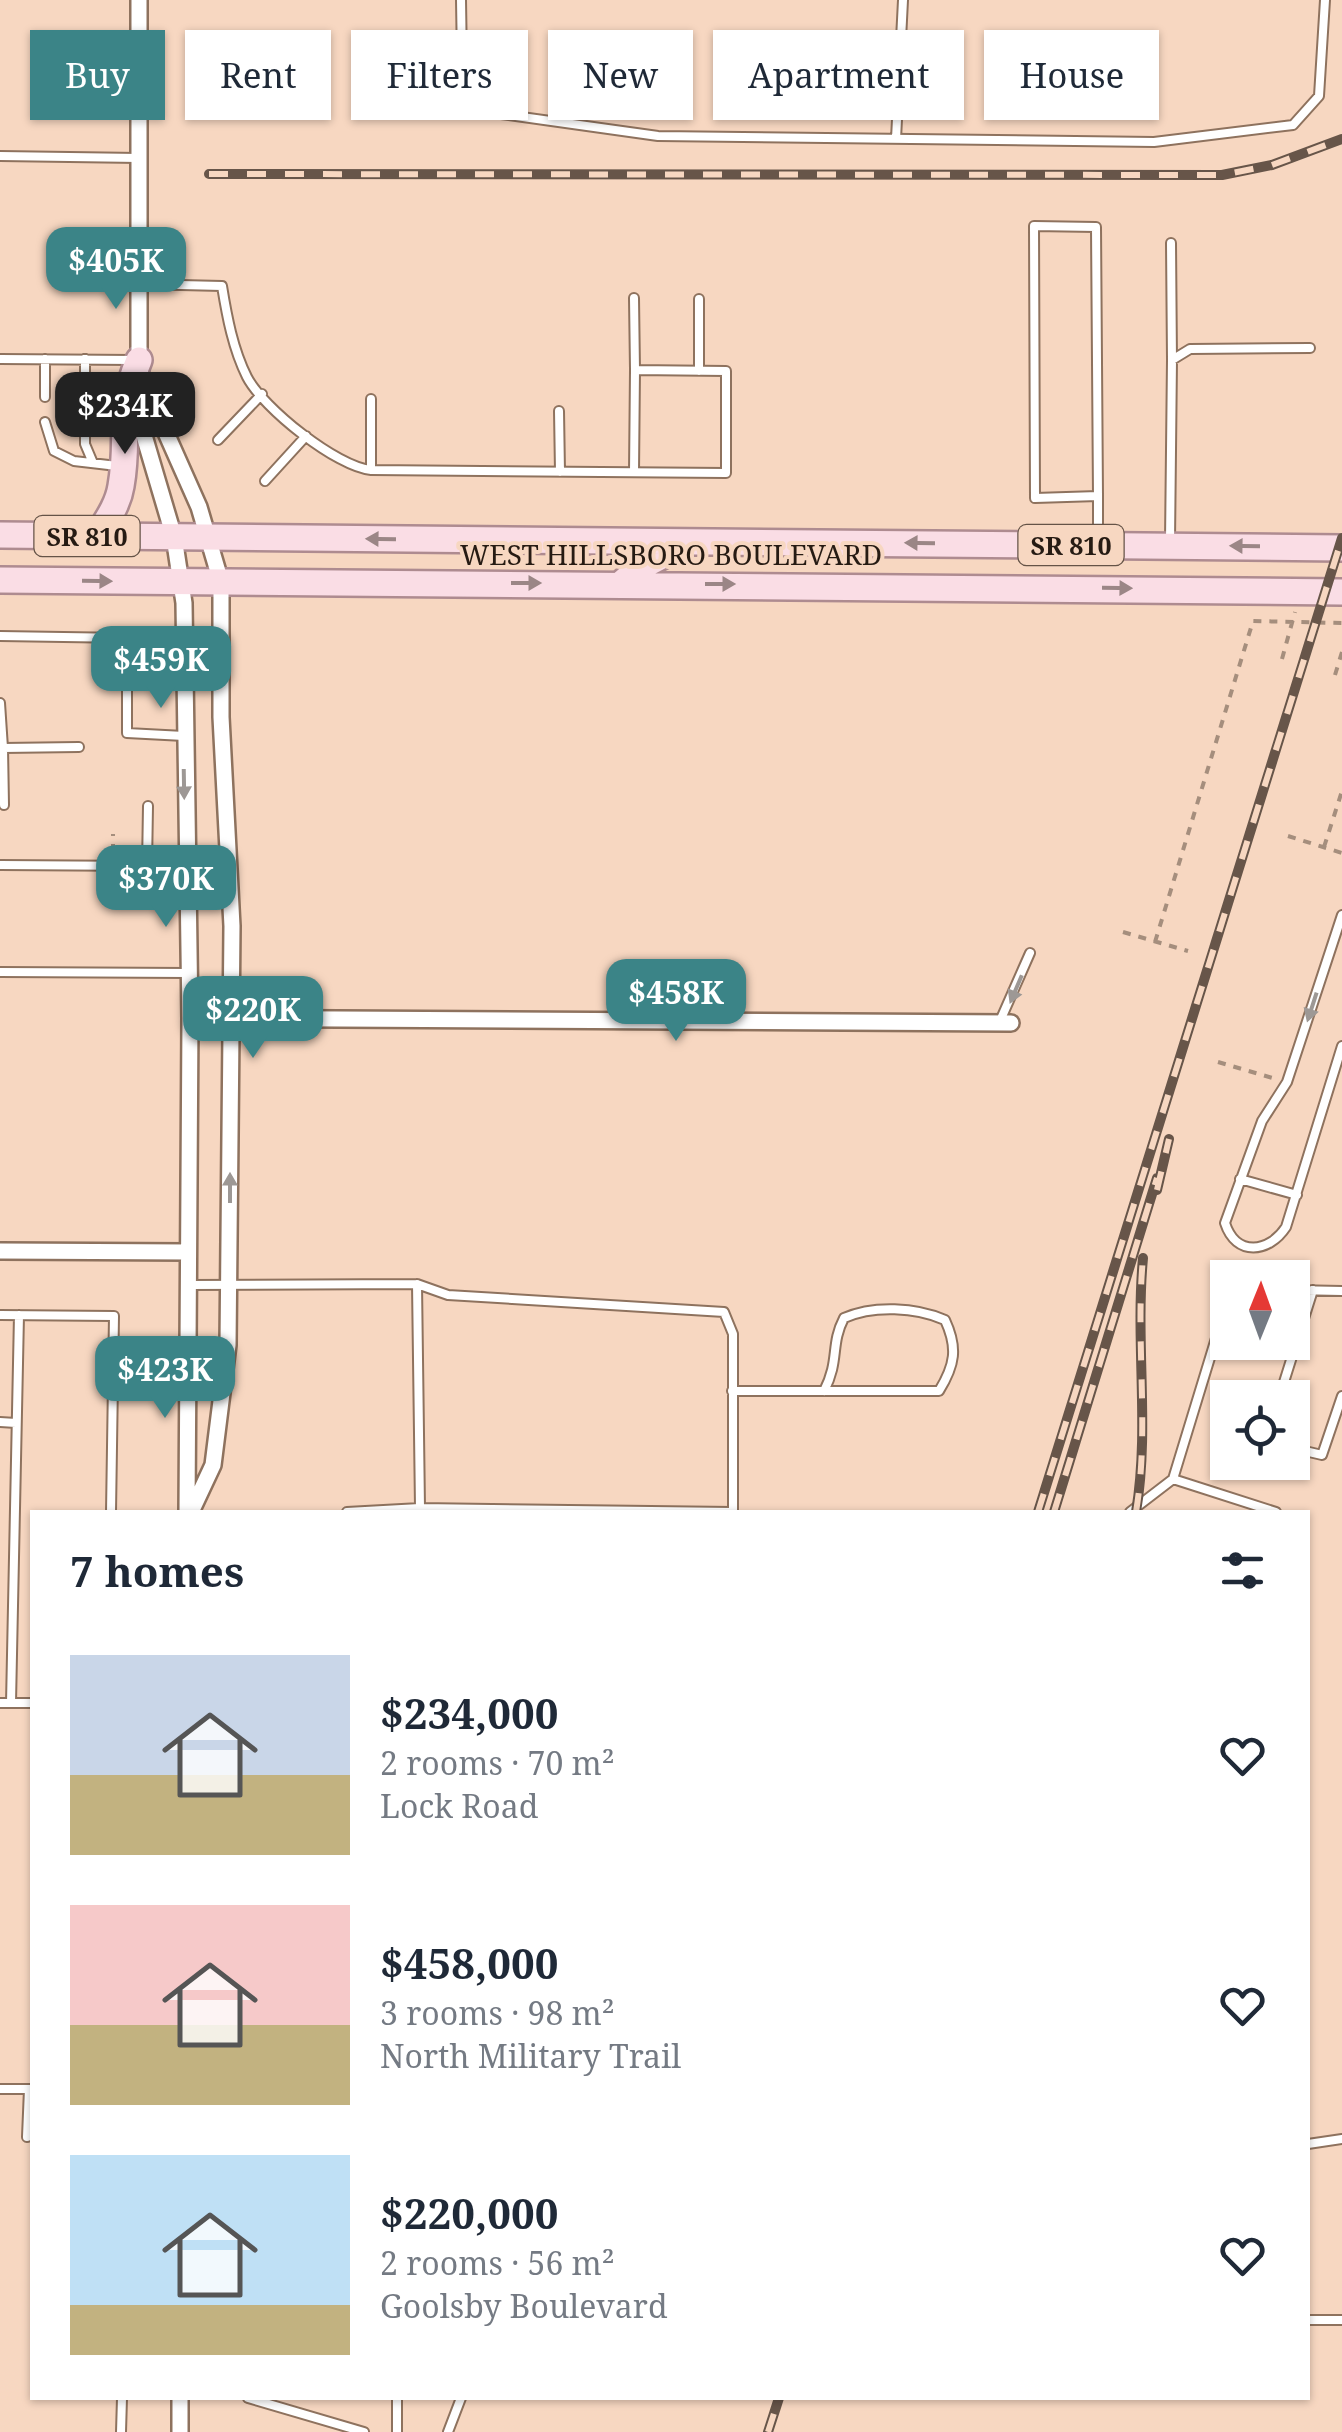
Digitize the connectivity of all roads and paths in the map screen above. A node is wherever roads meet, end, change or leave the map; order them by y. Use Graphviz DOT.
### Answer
graph roads {
  1 [pos="138,0"];
  2 [pos="461,0"];
  3 [pos="903,0"];
  4 [pos="1325,0"];
  5 [pos="896,139"];
  6 [pos="0,156"];
  7 [pos="139,158"];
  8 [pos="1170,243"];
  9 [pos="139,284"];
  10 [pos="634,298"];
  11 [pos="699,299"];
  12 [pos="1310,348"];
  13 [pos="0,359"];
  14 [pos="45,359"];
  15 [pos="85,359"];
  16 [pos="138,360"];
  17 [pos="1172,360"];
  18 [pos="635,370"];
  19 [pos="698,371"];
  20 [pos="262,394"];
  21 [pos="45,398"];
  22 [pos="371,399"];
  23 [pos="145,406"];
  24 [pos="559,411"];
  25 [pos="45,422"];
  26 [pos="306,436"];
  27 [pos="218,440"];
  28 [pos="93,463"];
  29 [pos="122,466"];
  30 [pos="371,470"];
  31 [pos="560,472"];
  32 [pos="634,472"];
  33 [pos="265,480"];
  34 [pos="1098,496"];
  35 [pos="0,535"];
  36 [pos="97,536"];
  37 [pos="174,536"];
  38 [pos="210,537"];
  39 [pos="688,542"];
  40 [pos="1098,545"];
  41 [pos="1170,546"];
  42 [pos="1342,548"];
  43 [pos="0,580"];
  44 [pos="183,582"];
  45 [pos="221,582"];
  46 [pos="622,583"];
  47 [pos="1019,587"];
  48 [pos="1342,592"];
  49 [pos="1296,612"];
  50 [pos="1294,621"];
  51 [pos="1342,623"];
  52 [pos="0,636"];
  53 [pos="1342,652"];
  54 [pos="1282,660"];
  55 [pos="1335,675"];
  56 [pos="0,702"];
  57 [pos="184,736"];
  58 [pos="79,747"];
  59 [pos="3,748"];
  60 [pos="2,759"];
  61 [pos="1342,791"];
  62 [pos="4,805"];
  63 [pos="148,806"];
  64 [pos="1288,836"];
  65 [pos="1324,848"];
  66 [pos="1342,853"];
  67 [pos="0,865"];
  68 [pos="1342,914"];
  69 [pos="1123,932"];
  70 [pos="1154,942"];
  71 [pos="1188,951"];
  72 [pos="1030,952"];
  73 [pos="0,972"];
  74 [pos="189,973"];
  75 [pos="190,1018"];
  76 [pos="231,1018"];
  77 [pos="1005,1023"];
  78 [pos="1342,1046"];
  79 [pos="1240,1178"];
  80 [pos="1296,1194"];
  81 [pos="0,1251"];
  82 [pos="188,1252"];
  83 [pos="188,1284"];
  84 [pos="417,1284"];
  85 [pos="229,1285"];
  86 [pos="1313,1290"];
  87 [pos="1342,1291"];
  88 [pos="0,1315"];
  89 [pos="18,1315"];
  90 [pos="114,1342"];
  91 [pos="188,1343"];
  92 [pos="1210,1358"];
  93 [pos="1285,1380"];
  94 [pos="732,1390"];
  95 [pos="824,1390"];
  96 [pos="1342,1396"];
  97 [pos="0,1422"];
  98 [pos="16,1422"];
  99 [pos="1310,1452"];
  100 [pos="1173,1480"];
  101 [pos="420,1508"];
  102 [pos="111,1510"];
  103 [pos="189,1510"];
  104 [pos="190,1510"];
  105 [pos="384,1510"];
  106 [pos="547,1510"];
  107 [pos="733,1510"];
  108 [pos="1133,1510"];
  109 [pos="1270,1510"];
  110 [pos="0,1560"];
  111 [pos="14,1560"];
  112 [pos="0,1664"];
  113 [pos="11,1664"];
  114 [pos="10,1703"];
  115 [pos="30,1703"];
  116 [pos="0,1704"];
  117 [pos="30,2089"];
  118 [pos="0,2090"];
  119 [pos="30,2101"];
  120 [pos="27,2137"];
  121 [pos="1342,2139"];
  122 [pos="1310,2144"];
  123 [pos="1310,2320"];
  124 [pos="1342,2320"];
  125 [pos="122,2400"];
  126 [pos="180,2400"];
  127 [pos="255,2400"];
  128 [pos="397,2400"];
  129 [pos="460,2400"];
  130 [pos="122,2432"];
  131 [pos="180,2432"];
  132 [pos="364,2432"];
  133 [pos="397,2432"];
  134 [pos="448,2432"];
  1 -- 7 [label="street"];
  2 -- 5 [label="lane"];
  3 -- 5 [label="lane"];
  4 -- 5 [label="lane"];
  6 -- 7 [label="lane"];
  7 -- 9 [label="street"];
  8 -- 17 [label="lane"];
  9 -- 16 [label="street"];
  9 -- 20 [label="lane"];
  10 -- 18 [label="lane"];
  11 -- 19 [label="lane"];
  12 -- 17 [label="lane"];
  13 -- 14 [label="lane"];
  14 -- 15 [label="lane"];
  14 -- 21 [label="lane"];
  15 -- 16 [label="lane"];
  15 -- 28 [label="lane"];
  16 -- 23 [label="street"];
  16 -- 29 [label="main road"];
  17 -- 41 [label="lane"];
  18 -- 19 [label="lane"];
  18 -- 32 [label="lane"];
  19 -- 32 [label="lane"];
  20 -- 26 [label="lane"];
  20 -- 27 [label="lane"];
  22 -- 30 [label="lane"];
  23 -- 37 [label="street"];
  23 -- 38 [label="street"];
  24 -- 31 [label="lane"];
  25 -- 28 [label="lane"];
  26 -- 30 [label="lane"];
  26 -- 33 [label="lane"];
  28 -- 29 [label="lane"];
  29 -- 36 [label="main road"];
  30 -- 31 [label="lane"];
  31 -- 32 [label="lane"];
  34 -- 34 [label="lane"];
  34 -- 40 [label="lane"];
  35 -- 36 [label="main road, WEST HILLSBORO BOULEVARD / SR 810"];
  36 -- 37 [label="main road, WEST HILLSBORO BOULEVARD / SR 810"];
  37 -- 38 [label="main road, WEST HILLSBORO BOULEVARD / SR 810"];
  37 -- 44 [label="street"];
  39 -- 38 [label="main road, WEST HILLSBORO BOULEVARD / SR 810, one-way"];
  38 -- 45 [label="street"];
  40 -- 39 [label="main road, WEST HILLSBORO BOULEVARD / SR 810, one-way"];
  39 -- 46 [label="main road"];
  40 -- 41 [label="main road, WEST HILLSBORO BOULEVARD / SR 810"];
  40 -- 47 [label="main road"];
  42 -- 41 [label="main road, WEST HILLSBORO BOULEVARD / SR 810, one-way"];
  43 -- 44 [label="main road, WEST HILLSBORO BOULEVARD / SR 810, one-way"];
  44 -- 45 [label="main road, WEST HILLSBORO BOULEVARD / SR 810"];
  44 -- 57 [label="street"];
  45 -- 46 [label="main road, WEST HILLSBORO BOULEVARD / SR 810, one-way"];
  45 -- 76 [label="street"];
  46 -- 47 [label="main road, WEST HILLSBORO BOULEVARD / SR 810, one-way"];
  47 -- 48 [label="main road, WEST HILLSBORO BOULEVARD / SR 810, one-way"];
  49 -- 50 [label="path"];
  50 -- 51 [label="path"];
  50 -- 54 [label="path"];
  50 -- 70 [label="path"];
  52 -- 57 [label="lane"];
  53 -- 55 [label="path"];
  56 -- 59 [label="lane"];
  57 -- 74 [label="street, one-way"];
  58 -- 59 [label="lane"];
  59 -- 60 [label="lane"];
  60 -- 62 [label="lane"];
  61 -- 65 [label="path"];
  63 -- 67 [label="lane"];
  64 -- 65 [label="path"];
  65 -- 66 [label="path"];
  68 -- 79 [label="lane, one-way"];
  69 -- 70 [label="path"];
  70 -- 71 [label="path"];
  72 -- 77 [label="lane, one-way"];
  73 -- 74 [label="lane"];
  74 -- 75 [label="street"];
  75 -- 76 [label="street"];
  75 -- 82 [label="street"];
  76 -- 77 [label="street"];
  85 -- 76 [label="street, one-way"];
  78 -- 80 [label="lane"];
  79 -- 80 [label="lane"];
  79 -- 80 [label="lane"];
  81 -- 82 [label="street"];
  82 -- 83 [label="street"];
  83 -- 85 [label="lane"];
  83 -- 91 [label="street"];
  84 -- 85 [label="lane"];
  84 -- 94 [label="lane"];
  84 -- 101 [label="lane"];
  85 -- 104 [label="street"];
  86 -- 87 [label="lane"];
  86 -- 93 [label="lane"];
  88 -- 89 [label="lane"];
  89 -- 90 [label="lane"];
  89 -- 98 [label="lane"];
  90 -- 91 [label="lane"];
  90 -- 102 [label="lane"];
  91 -- 103 [label="street"];
  92 -- 100 [label="lane"];
  94 -- 95 [label="lane"];
  94 -- 107 [label="lane"];
  95 -- 95 [label="lane"];
  96 -- 99 [label="lane"];
  97 -- 98 [label="lane"];
  98 -- 111 [label="lane"];
  100 -- 108 [label="lane"];
  100 -- 109 [label="lane"];
  101 -- 105 [label="lane"];
  101 -- 106 [label="lane"];
  110 -- 111 [label="lane"];
  111 -- 113 [label="lane"];
  112 -- 113 [label="lane"];
  113 -- 114 [label="lane"];
  114 -- 115 [label="lane"];
  114 -- 116 [label="lane"];
  117 -- 118 [label="lane"];
  119 -- 120 [label="lane"];
  121 -- 122 [label="lane"];
  123 -- 124 [label="lane"];
  125 -- 130 [label="lane"];
  126 -- 131 [label="street"];
  127 -- 132 [label="lane"];
  128 -- 133 [label="lane"];
  129 -- 134 [label="lane"];
}
